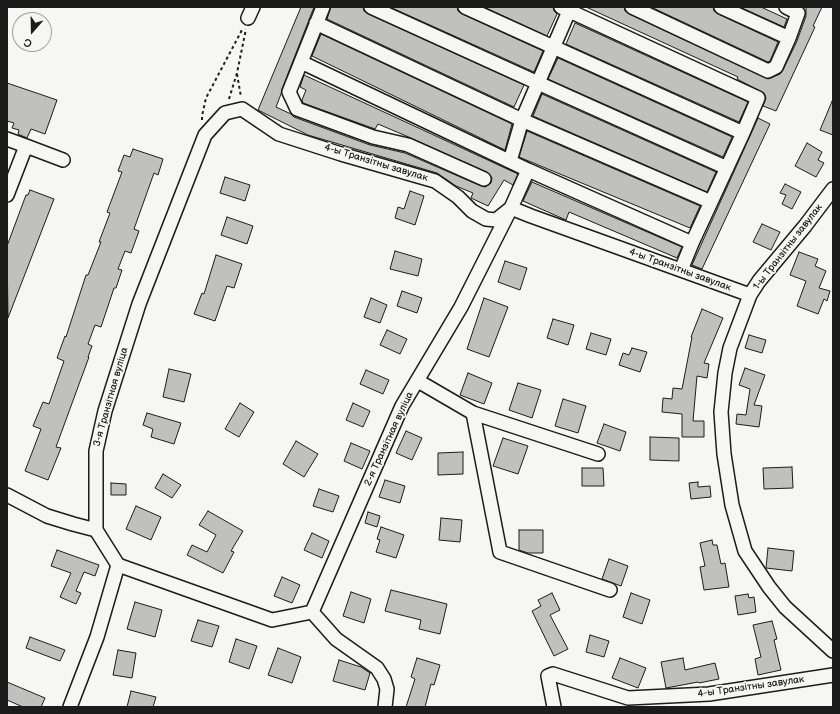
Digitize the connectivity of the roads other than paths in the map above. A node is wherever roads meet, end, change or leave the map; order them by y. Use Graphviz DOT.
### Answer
graph roads {
  1 [pos="323,7"];
  2 [pos="371,7"];
  3 [pos="465,7"];
  4 [pos="632,7"];
  5 [pos="721,7"];
  6 [pos="786,7"];
  7 [pos="565,9"];
  8 [pos="316,24"];
  9 [pos="789,38"];
  10 [pos="552,48"];
  11 [pos="301,62"];
  12 [pos="538,83"];
  13 [pos="522,120"];
  14 [pos="743,133"];
  15 [pos="205,136"];
  16 [pos="7,139"];
  17 [pos="26,146"];
  18 [pos="63,160"];
  19 [pos="510,161"];
  20 [pos="727,168"];
  21 [pos="528,170"];
  22 [pos="484,179"];
  23 [pos="833,189"];
  24 [pos="7,195"];
  25 [pos="711,202"];
  26 [pos="511,208"];
  27 [pos="692,243"];
  28 [pos="680,270"];
  29 [pos="750,295"];
  30 [pos="418,381"];
  31 [pos="473,412"];
  32 [pos="598,454"];
  33 [pos="7,495"];
  34 [pos="96,530"];
  35 [pos="118,565"];
  36 [pos="610,590"];
  37 [pos="312,612"];
  38 [pos="833,651"];
  39 [pos="833,675"];
  40 [pos="70,707"];
  41 [pos="385,707"];
  42 [pos="554,707"];
  1 -- 8 [label="street"];
  2 -- 12 [label="street"];
  3 -- 10 [label="street"];
  4 -- 9 [label="street"];
  5 -- 9 [label="street"];
  6 -- 9 [label="street"];
  7 -- 10 [label="street"];
  7 -- 14 [label="street"];
  8 -- 11 [label="street"];
  8 -- 13 [label="street"];
  10 -- 12 [label="street"];
  10 -- 14 [label="street"];
  11 -- 19 [label="street"];
  11 -- 22 [label="street"];
  12 -- 13 [label="street"];
  12 -- 20 [label="street"];
  13 -- 19 [label="street"];
  13 -- 25 [label="street"];
  14 -- 20 [label="street"];
  15 -- 26 [label="street, 4-ы Транзітны завулак"];
  15 -- 34 [label="street, 3-я Транзітная вуліца"];
  16 -- 17 [label="street"];
  17 -- 18 [label="street"];
  17 -- 24 [label="street"];
  19 -- 21 [label="street"];
  20 -- 25 [label="street"];
  21 -- 26 [label="street, 2-я Транзітная вуліца"];
  21 -- 27 [label="street"];
  23 -- 29 [label="street, 1-ы Транзітны завулак"];
  25 -- 27 [label="street"];
  26 -- 28 [label="street, 4-ы Транзітны завулак"];
  26 -- 30 [label="street, 2-я Транзітная вуліца"];
  27 -- 28 [label="street"];
  28 -- 29 [label="street, 4-ы Транзітны завулак"];
  29 -- 38 [label="street, 1-ы Транзітны завулак"];
  30 -- 31 [label="street"];
  30 -- 37 [label="street, 2-я Транзітная вуліца"];
  31 -- 32 [label="street"];
  31 -- 36 [label="street"];
  33 -- 34 [label="street"];
  34 -- 35 [label="street"];
  35 -- 37 [label="street"];
  35 -- 40 [label="street"];
  37 -- 41 [label="street"];
  39 -- 42 [label="street, 4-ы Транзітны завулак"];
}
